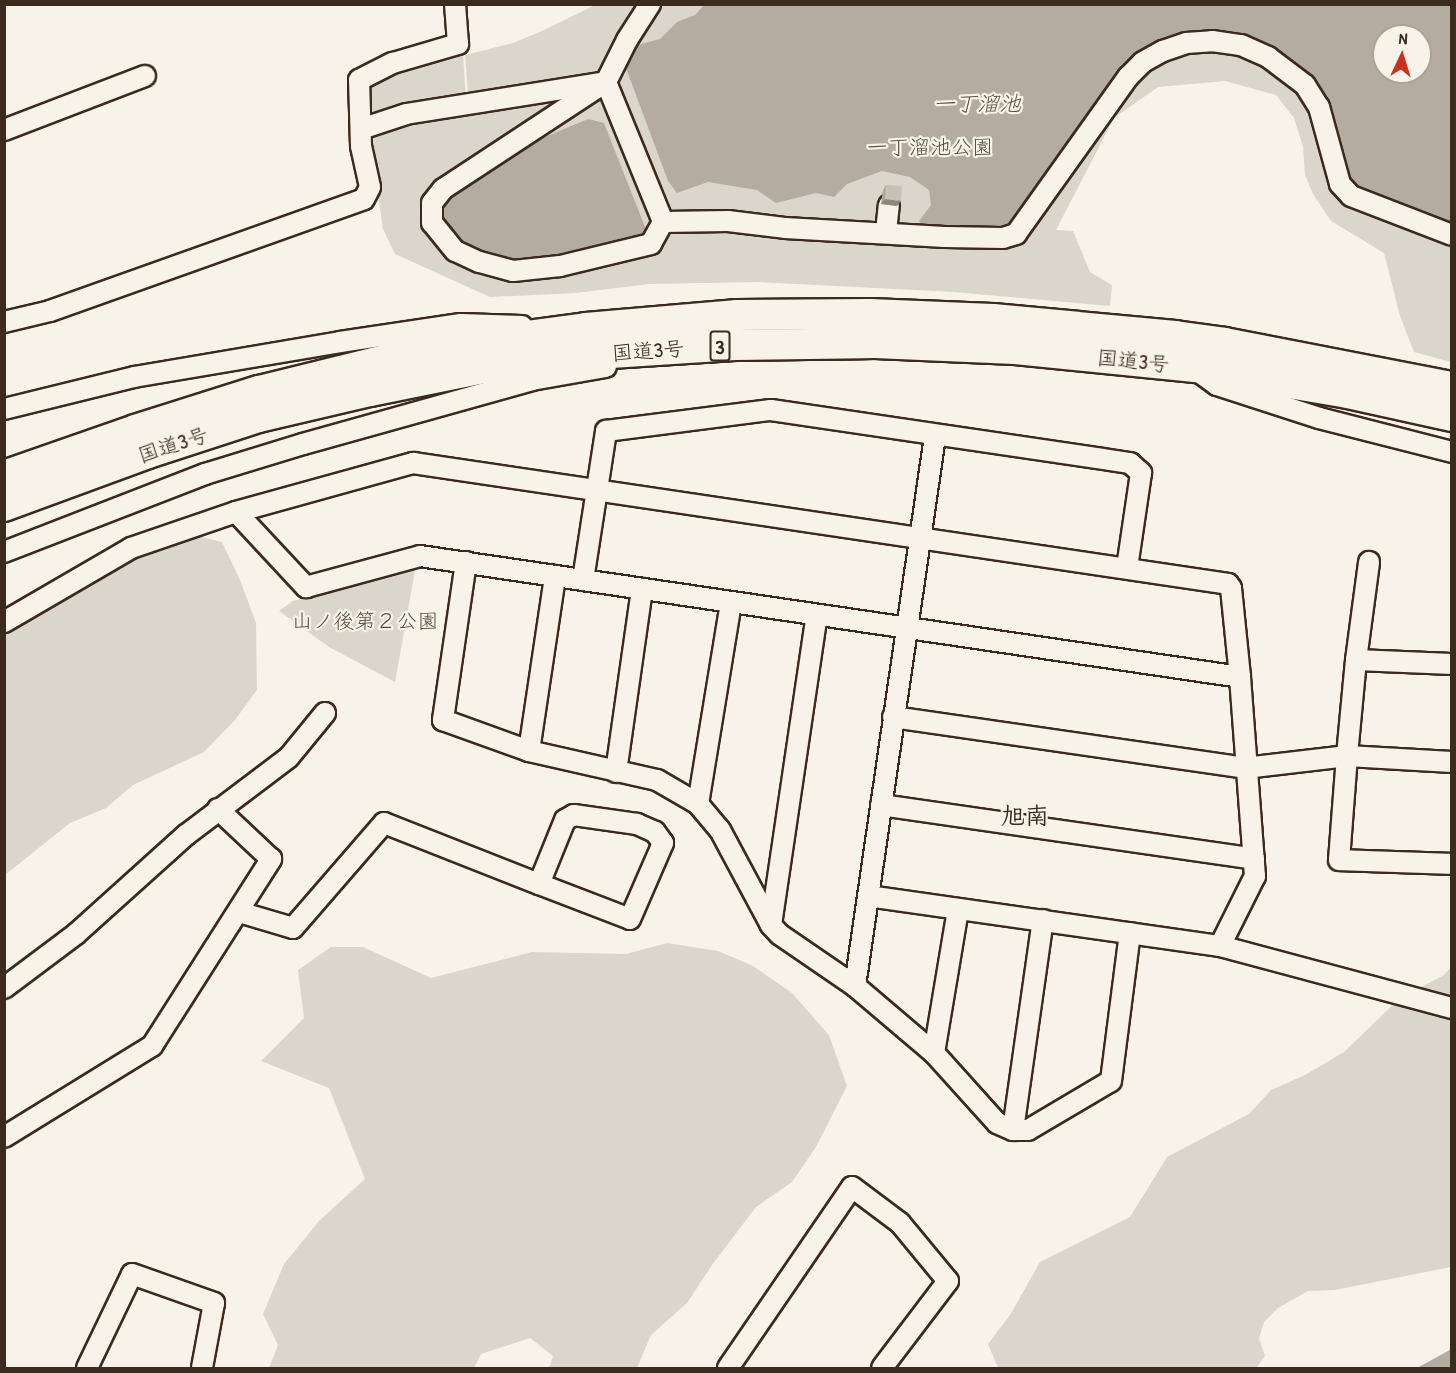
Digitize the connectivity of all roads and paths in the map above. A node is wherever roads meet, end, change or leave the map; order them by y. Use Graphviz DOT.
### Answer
graph roads {
  1 [pos="455,4"];
  2 [pos="650,4"];
  3 [pos="145,76"];
  4 [pos="606,82"];
  5 [pos="361,129"];
  6 [pos="4,130"];
  7 [pos="890,205"];
  8 [pos="663,222"];
  9 [pos="886,232"];
  10 [pos="1452,235"];
  11 [pos="4,322"];
  12 [pos="586,328"];
  13 [pos="735,345"];
  14 [pos="1190,366"];
  15 [pos="1452,387"];
  16 [pos="4,409"];
  17 [pos="1452,416"];
  18 [pos="935,436"];
  19 [pos="1452,452"];
  20 [pos="4,476"];
  21 [pos="598,491"];
  22 [pos="4,506"];
  23 [pos="236,512"];
  24 [pos="919,537"];
  25 [pos="4,552"];
  26 [pos="466,562"];
  27 [pos="1369,562"];
  28 [pos="1127,568"];
  29 [pos="555,576"];
  30 [pos="583,580"];
  31 [pos="642,589"];
  32 [pos="731,603"];
  33 [pos="818,615"];
  34 [pos="4,622"];
  35 [pos="907,627"];
  36 [pos="1356,660"];
  37 [pos="1452,664"];
  38 [pos="1240,676"];
  39 [pos="325,713"];
  40 [pos="893,717"];
  41 [pos="529,751"];
  42 [pos="1347,756"];
  43 [pos="1452,762"];
  44 [pos="1245,768"];
  45 [pos="616,772"];
  46 [pos="698,804"];
  47 [pos="880,806"];
  48 [pos="218,809"];
  49 [pos="1254,859"];
  50 [pos="1452,864"];
  51 [pos="539,884"];
  52 [pos="868,896"];
  53 [pos="958,909"];
  54 [pos="239,912"];
  55 [pos="1043,920"];
  56 [pos="771,925"];
  57 [pos="1130,933"];
  58 [pos="1220,946"];
  59 [pos="855,986"];
  60 [pos="4,988"];
  61 [pos="1452,1008"];
  62 [pos="934,1053"];
  63 [pos="1013,1130"];
  64 [pos="4,1137"];
  65 [pos="87,1368"];
  66 [pos="202,1368"];
  67 [pos="728,1368"];
  68 [pos="882,1368"];
  1 -- 5 [label="street"];
  2 -- 4 [label="street"];
  3 -- 6 [label="street"];
  4 -- 5 [label="street"];
  4 -- 8 [label="street"];
  4 -- 8 [label="street"];
  5 -- 11 [label="street"];
  7 -- 9 [label="street"];
  8 -- 9 [label="street"];
  9 -- 10 [label="street"];
  12 -- 15 [label="highway, 国道3号 / 3"];
  12 -- 16 [label="street"];
  12 -- 20 [label="highway, 国道3号 / 3"];
  13 -- 14 [label="highway, 国道3号 / 3"];
  13 -- 22 [label="highway, 国道3号 / 3"];
  13 -- 25 [label="street"];
  14 -- 17 [label="highway, 国道3号 / 3"];
  14 -- 19 [label="street"];
  18 -- 21 [label="street"];
  18 -- 24 [label="street"];
  18 -- 28 [label="street"];
  21 -- 23 [label="street"];
  21 -- 24 [label="street"];
  21 -- 30 [label="street"];
  23 -- 26 [label="street"];
  23 -- 34 [label="street"];
  24 -- 28 [label="street"];
  24 -- 35 [label="street"];
  26 -- 29 [label="street"];
  26 -- 41 [label="street"];
  27 -- 36 [label="street"];
  28 -- 38 [label="street"];
  29 -- 30 [label="street"];
  29 -- 41 [label="street"];
  30 -- 31 [label="street"];
  31 -- 32 [label="street"];
  31 -- 45 [label="street"];
  32 -- 33 [label="street"];
  32 -- 46 [label="street"];
  33 -- 35 [label="street"];
  33 -- 56 [label="street"];
  35 -- 38 [label="street"];
  35 -- 40 [label="street"];
  36 -- 37 [label="street"];
  36 -- 42 [label="street"];
  38 -- 44 [label="street"];
  39 -- 48 [label="street"];
  40 -- 44 [label="street"];
  40 -- 47 [label="street"];
  41 -- 45 [label="street"];
  42 -- 43 [label="street"];
  42 -- 44 [label="street"];
  42 -- 50 [label="street"];
  44 -- 49 [label="street"];
  45 -- 46 [label="street"];
  46 -- 56 [label="street"];
  47 -- 49 [label="street"];
  47 -- 52 [label="street"];
  48 -- 54 [label="street"];
  48 -- 60 [label="street"];
  49 -- 58 [label="street"];
  51 -- 51 [label="street"];
  51 -- 54 [label="street"];
  52 -- 53 [label="street"];
  52 -- 59 [label="street"];
  53 -- 55 [label="street"];
  53 -- 62 [label="street"];
  54 -- 64 [label="street"];
  55 -- 57 [label="street"];
  55 -- 63 [label="street"];
  56 -- 59 [label="street"];
  57 -- 58 [label="street"];
  57 -- 63 [label="street"];
  58 -- 61 [label="street"];
  59 -- 62 [label="street"];
  62 -- 63 [label="street"];
  65 -- 66 [label="street"];
  67 -- 68 [label="street"];
}
